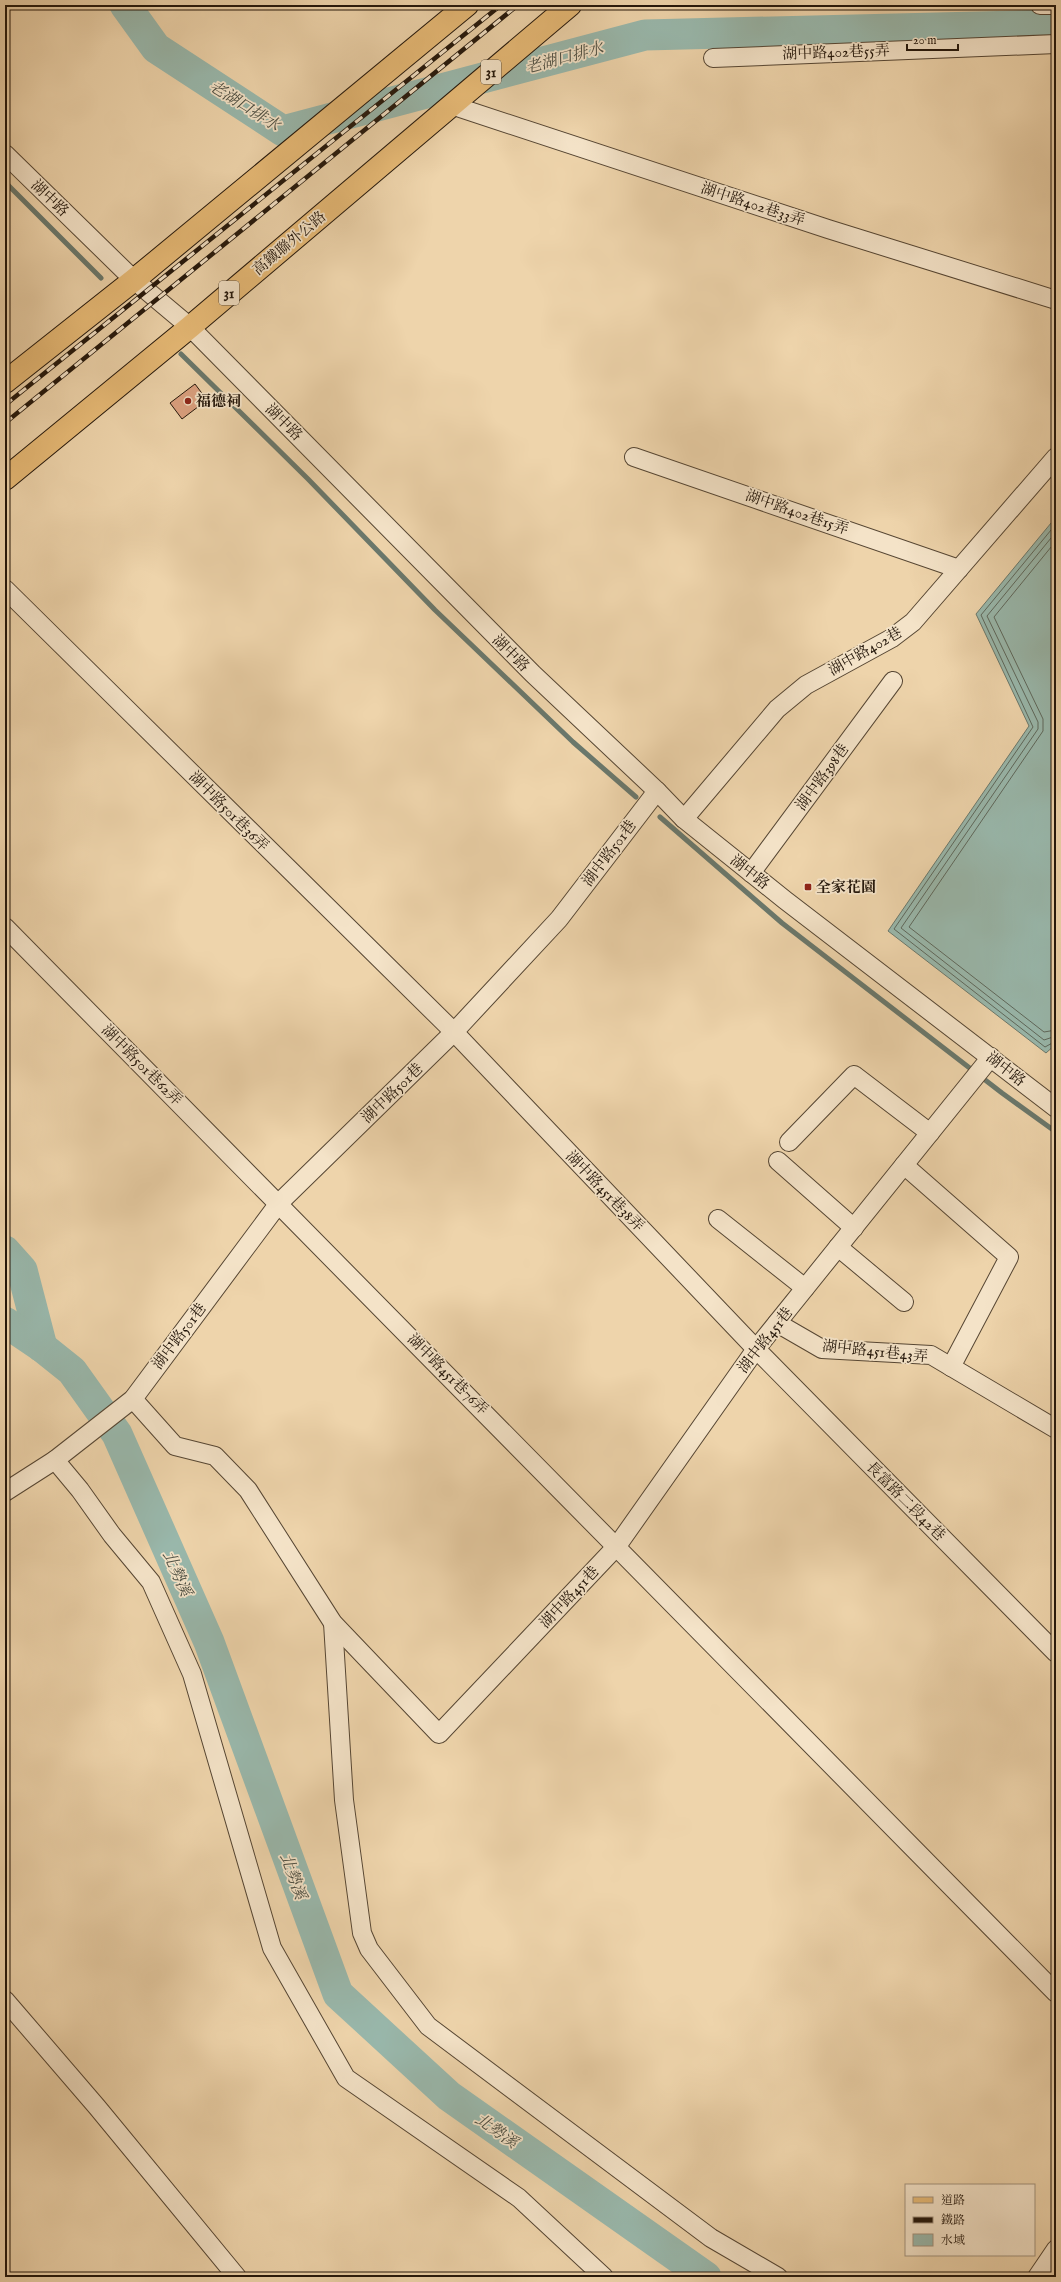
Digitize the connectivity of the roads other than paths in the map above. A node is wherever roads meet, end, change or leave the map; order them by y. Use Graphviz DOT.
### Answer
graph roads {
  1 [pos="467,5"];
  2 [pos="570,5"];
  3 [pos="1040,5"];
  4 [pos="1056,5"];
  5 [pos="1056,44"];
  6 [pos="713,58"];
  7 [pos="451,105"];
  8 [pos="5,154"];
  9 [pos="134,280"];
  10 [pos="1056,300"];
  11 [pos="190,327"];
  12 [pos="5,382"];
  13 [pos="634,457"];
  14 [pos="1056,458"];
  15 [pos="5,479"];
  16 [pos="959,569"];
  17 [pos="5,589"];
  18 [pos="893,681"];
  19 [pos="657,791"];
  20 [pos="684,819"];
  21 [pos="751,873"];
  22 [pos="5,927"];
  23 [pos="454,1032"];
  24 [pos="991,1057"];
  25 [pos="1056,1107"];
  26 [pos="930,1133"];
  27 [pos="790,1142"];
  28 [pos="778,1161"];
  29 [pos="904,1165"];
  30 [pos="278,1203"];
  31 [pos="718,1219"];
  32 [pos="854,1228"];
  33 [pos="838,1247"];
  34 [pos="805,1288"];
  35 [pos="904,1302"];
  36 [pos="777,1323"];
  37 [pos="756,1349"];
  38 [pos="951,1367"];
  39 [pos="133,1399"];
  40 [pos="1056,1429"];
  41 [pos="55,1460"];
  42 [pos="5,1492"];
  43 [pos="617,1546"];
  44 [pos="333,1623"];
  45 [pos="1056,1653"];
  46 [pos="1056,1993"];
  47 [pos="5,2000"];
  48 [pos="1056,2249"];
  49 [pos="237,2277"];
  50 [pos="604,2277"];
  51 [pos="778,2277"];
  52 [pos="1037,2277"];
  1 -- 9 [label="main road"];
  2 -- 7 [label="main road, 高鐵聯外公路 / 31"];
  3 -- 4 [label="street"];
  5 -- 6 [label="street, 湖中路402巷55弄"];
  7 -- 10 [label="street, 湖中路402巷33弄"];
  7 -- 11 [label="main road, 高鐵聯外公路 / 31"];
  8 -- 9 [label="street, 湖中路"];
  9 -- 11 [label="street, 湖中路"];
  9 -- 12 [label="main road"];
  11 -- 15 [label="main road, 高鐵聯外公路 / 31"];
  11 -- 19 [label="street, 湖中路"];
  13 -- 16 [label="street, 湖中路402巷15弄"];
  14 -- 16 [label="street, 湖中路402巷"];
  16 -- 20 [label="street, 湖中路402巷"];
  17 -- 23 [label="street, 湖中路501巷36弄"];
  18 -- 21 [label="street, 湖中路398巷"];
  19 -- 20 [label="street, 湖中路"];
  19 -- 23 [label="street, 湖中路501巷"];
  20 -- 21 [label="street, 湖中路"];
  21 -- 24 [label="street, 湖中路"];
  22 -- 30 [label="street, 湖中路501巷62弄"];
  23 -- 30 [label="street, 湖中路501巷"];
  23 -- 37 [label="street, 湖中路451巷38弄"];
  24 -- 25 [label="street, 湖中路"];
  24 -- 26 [label="street, 湖中路451巷"];
  26 -- 27 [label="street"];
  26 -- 29 [label="street, 湖中路451巷"];
  28 -- 32 [label="street"];
  29 -- 32 [label="street, 湖中路451巷"];
  29 -- 38 [label="street"];
  30 -- 39 [label="street, 湖中路501巷"];
  30 -- 43 [label="street, 湖中路451巷76弄"];
  31 -- 34 [label="street"];
  32 -- 33 [label="street, 湖中路451巷"];
  33 -- 34 [label="street, 湖中路451巷"];
  33 -- 35 [label="street"];
  34 -- 36 [label="street, 湖中路451巷"];
  36 -- 37 [label="street, 湖中路451巷"];
  36 -- 38 [label="street, 湖中路451巷43弄"];
  37 -- 43 [label="street, 湖中路451巷"];
  37 -- 45 [label="street, 長富路二段42巷"];
  38 -- 40 [label="street, 湖中路451巷43弄"];
  39 -- 41 [label="street, 湖中路501巷"];
  39 -- 44 [label="street, 湖中路451巷"];
  41 -- 42 [label="street, 湖中路501巷"];
  41 -- 50 [label="street"];
  43 -- 44 [label="street, 湖中路451巷"];
  43 -- 46 [label="street, 湖中路451巷76弄"];
  44 -- 51 [label="street"];
  47 -- 49 [label="street"];
  48 -- 52 [label="street"];
}
